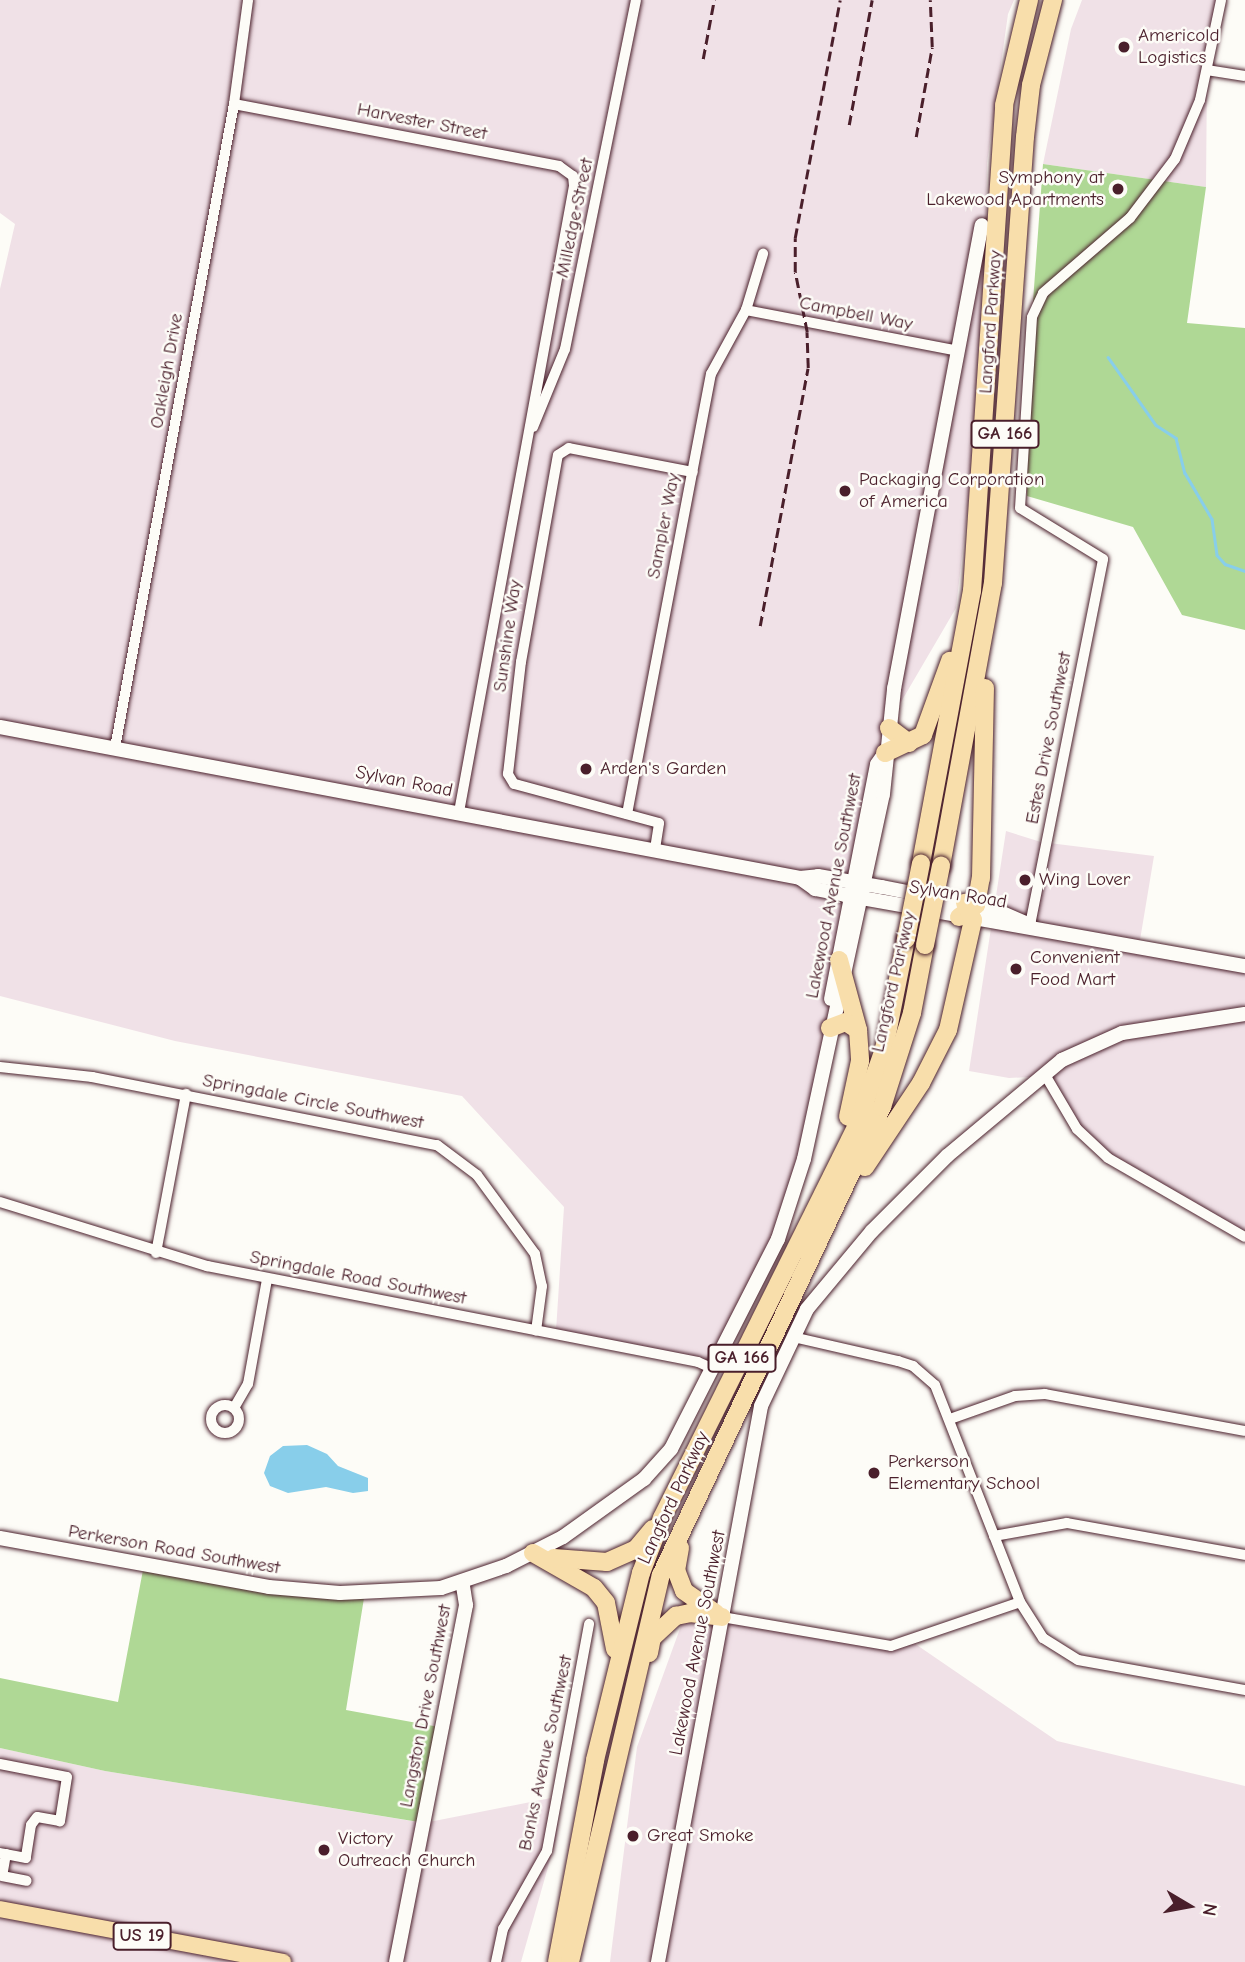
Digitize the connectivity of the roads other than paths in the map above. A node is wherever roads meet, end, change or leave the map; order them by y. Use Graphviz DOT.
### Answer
graph roads {
  1 [pos="248,0"];
  2 [pos="636,0"];
  3 [pos="1029,0"];
  4 [pos="1053,0"];
  5 [pos="1221,0"];
  6 [pos="1207,70"];
  7 [pos="1245,76"];
  8 [pos="234,104"];
  9 [pos="571,204"];
  10 [pos="982,225"];
  11 [pos="763,254"];
  12 [pos="746,310"];
  13 [pos="959,351"];
  14 [pos="528,437"];
  15 [pos="693,472"];
  16 [pos="993,583"];
  17 [pos="972,591"];
  18 [pos="0,727"];
  19 [pos="889,728"];
  20 [pos="909,743"];
  21 [pos="115,748"];
  22 [pos="884,753"];
  23 [pos="458,812"];
  24 [pos="627,814"];
  25 [pos="655,849"];
  26 [pos="858,890"];
  27 [pos="968,911"];
  28 [pos="1030,925"];
  29 [pos="839,960"];
  30 [pos="1245,966"];
  31 [pos="845,982"];
  32 [pos="1245,1014"];
  33 [pos="830,1028"];
  34 [pos="858,1030"];
  35 [pos="0,1067"];
  36 [pos="1044,1073"];
  37 [pos="186,1094"];
  38 [pos="821,1197"];
  39 [pos="0,1202"];
  40 [pos="1245,1237"];
  41 [pos="814,1252"];
  42 [pos="156,1253"];
  43 [pos="267,1279"];
  44 [pos="536,1331"];
  45 [pos="793,1337"];
  46 [pos="714,1369"];
  47 [pos="234,1408"];
  48 [pos="950,1419"];
  49 [pos="1245,1431"];
  50 [pos="692,1506"];
  51 [pos="662,1518"];
  52 [pos="994,1536"];
  53 [pos="0,1538"];
  54 [pos="533,1553"];
  55 [pos="1245,1555"];
  56 [pos="461,1581"];
  57 [pos="1020,1602"];
  58 [pos="722,1616"];
  59 [pos="589,1624"];
  60 [pos="617,1666"];
  61 [pos="1245,1690"];
  62 [pos="628,1716"];
  63 [pos="0,1764"];
  64 [pos="3,1853"];
  65 [pos="594,1868"];
  66 [pos="27,1881"];
  67 [pos="0,1909"];
  68 [pos="210,1955"];
  69 [pos="284,1962"];
  70 [pos="396,1962"];
  71 [pos="496,1962"];
  72 [pos="554,1962"];
  73 [pos="570,1962"];
  74 [pos="580,1962"];
  75 [pos="657,1962"];
  1 -- 8 [label="street, Oakleigh Drive"];
  2 -- 14 [label="street, Milledge Street"];
  3 -- 17 [label="highway, Langford Parkway / GA 166"];
  4 -- 16 [label="highway, Langford Parkway / GA 166"];
  5 -- 6 [label="street"];
  6 -- 7 [label="street"];
  6 -- 28 [label="street, Estes Drive Southwest"];
  8 -- 9 [label="street, Harvester Street"];
  8 -- 21 [label="street, Oakleigh Drive"];
  9 -- 14 [label="street, Milledge Street"];
  10 -- 13 [label="street, Lakewood Avenue Southwest"];
  11 -- 12 [label="street, Sampler Way"];
  12 -- 13 [label="street, Campbell Way"];
  12 -- 15 [label="street, Sampler Way"];
  13 -- 19 [label="street, Lakewood Avenue Southwest"];
  14 -- 23 [label="street, Milledge Street"];
  15 -- 24 [label="street, Sampler Way"];
  15 -- 24 [label="street, Sunshine Way"];
  16 -- 27 [label="highway"];
  16 -- 41 [label="highway, Langford Parkway / GA 166, bridge"];
  17 -- 20 [label="highway"];
  17 -- 38 [label="highway, Langford Parkway / GA 166, bridge"];
  18 -- 21 [label="street, Sylvan Road"];
  19 -- 20 [label="highway"];
  19 -- 22 [label="street, Lakewood Avenue Southwest"];
  20 -- 22 [label="highway"];
  21 -- 23 [label="street, Sylvan Road"];
  22 -- 26 [label="street, Lakewood Avenue Southwest"];
  23 -- 25 [label="street, Sylvan Road"];
  24 -- 25 [label="street, Sunshine Way"];
  25 -- 26 [label="street, Sylvan Road"];
  26 -- 27 [label="street, Sylvan Road"];
  26 -- 29 [label="street, Lakewood Avenue Southwest"];
  26 -- 31 [label="street, Lakewood Avenue Southwest"];
  27 -- 28 [label="street, Sylvan Road"];
  27 -- 41 [label="highway"];
  28 -- 30 [label="street, Sylvan Road"];
  29 -- 31 [label="highway"];
  29 -- 33 [label="street, Lakewood Avenue Southwest"];
  31 -- 33 [label="street, Lakewood Avenue Southwest"];
  31 -- 34 [label="highway"];
  32 -- 36 [label="street"];
  33 -- 34 [label="highway"];
  33 -- 46 [label="street, Lakewood Avenue Southwest"];
  34 -- 38 [label="highway"];
  35 -- 37 [label="street, Springdale Circle Southwest"];
  36 -- 40 [label="street"];
  36 -- 45 [label="street"];
  37 -- 42 [label="street"];
  37 -- 44 [label="street, Springdale Circle Southwest"];
  38 -- 51 [label="highway, Langford Parkway / GA 166"];
  39 -- 42 [label="street, Springdale Road Southwest"];
  41 -- 50 [label="highway, Langford Parkway / GA 166"];
  42 -- 43 [label="street, Springdale Road Southwest"];
  43 -- 44 [label="street, Springdale Road Southwest"];
  43 -- 47 [label="street"];
  44 -- 46 [label="street, Springdale Road Southwest"];
  45 -- 48 [label="street"];
  45 -- 58 [label="street, Lakewood Avenue Southwest"];
  46 -- 54 [label="street, Perkerson Road Southwest"];
  48 -- 49 [label="street"];
  48 -- 52 [label="street"];
  50 -- 58 [label="highway"];
  50 -- 62 [label="highway, Langford Parkway / GA 166"];
  51 -- 54 [label="highway"];
  51 -- 60 [label="highway, Langford Parkway / GA 166"];
  52 -- 55 [label="street"];
  52 -- 57 [label="street"];
  53 -- 56 [label="street, Perkerson Road Southwest"];
  54 -- 56 [label="street, Perkerson Road Southwest"];
  54 -- 60 [label="highway"];
  56 -- 70 [label="street, Langston Drive Southwest"];
  57 -- 58 [label="street"];
  57 -- 61 [label="street"];
  58 -- 62 [label="highway"];
  58 -- 75 [label="street, Lakewood Avenue Southwest"];
  59 -- 71 [label="street, Banks Avenue Southwest"];
  60 -- 72 [label="highway, Langford Parkway / GA 166"];
  62 -- 65 [label="highway, Langford Parkway / GA 166"];
  63 -- 64 [label="street"];
  64 -- 66 [label="street"];
  65 -- 73 [label="highway, Langford Parkway / GA 166"];
  65 -- 74 [label="highway"];
  67 -- 68 [label="main road, US 19"];
  68 -- 69 [label="main road, US 19"];
}
